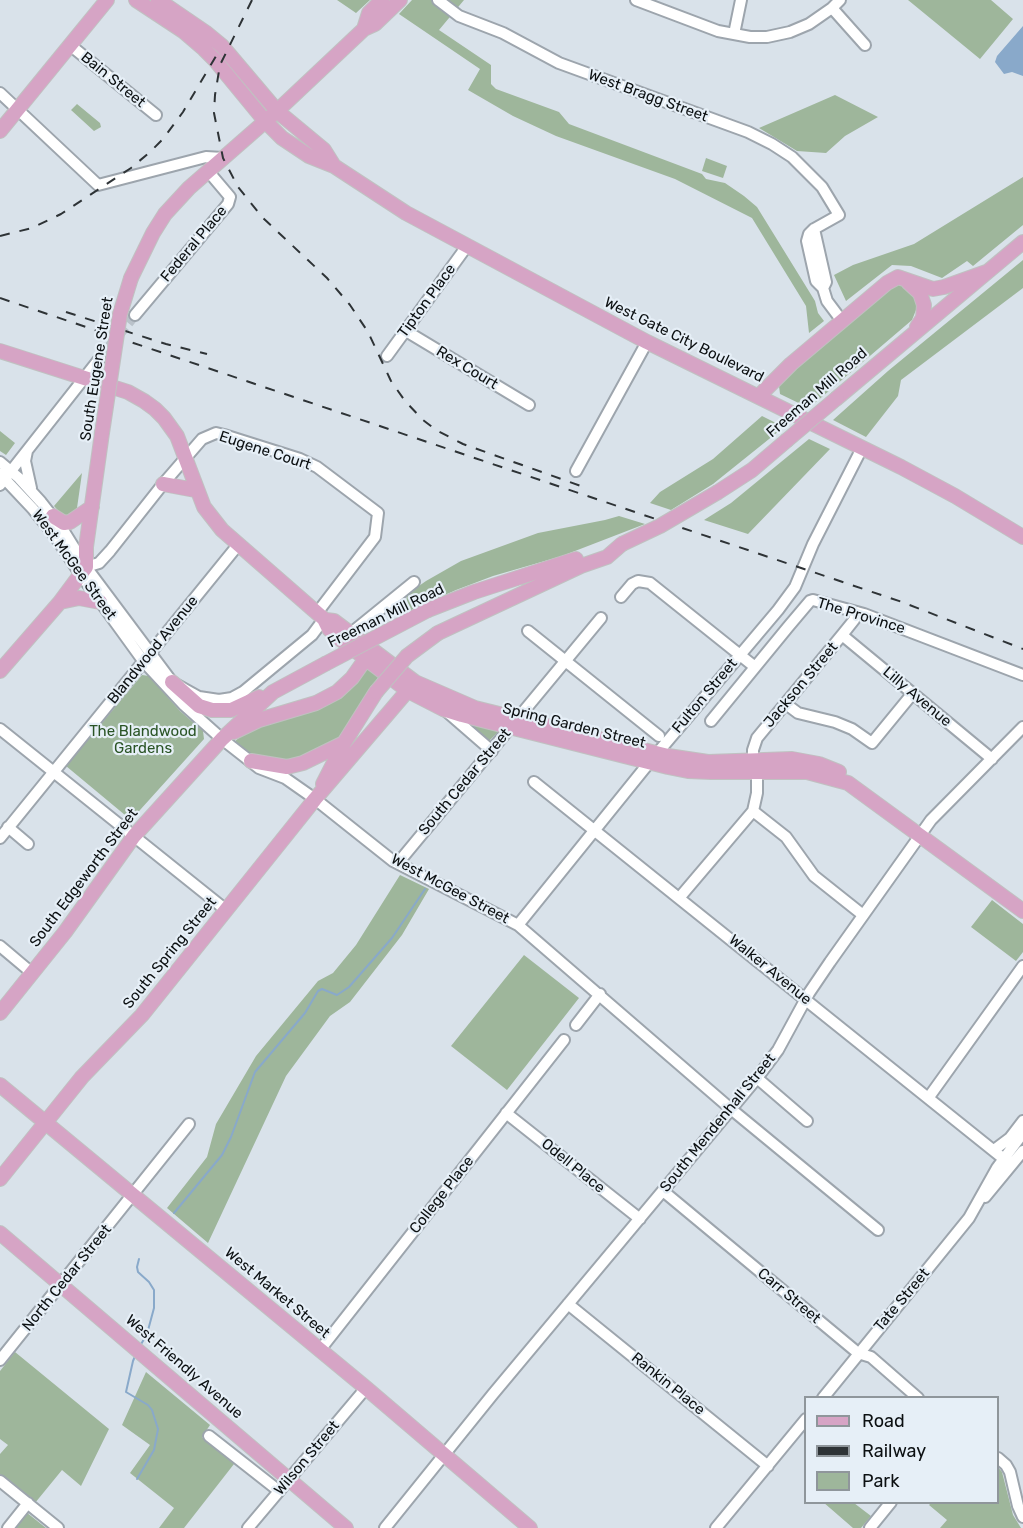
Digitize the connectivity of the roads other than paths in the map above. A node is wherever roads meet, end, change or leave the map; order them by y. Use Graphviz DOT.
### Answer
graph roads {
  1 [pos="107,0"];
  2 [pos="136,0"];
  3 [pos="158,0"];
  4 [pos="382,0"];
  5 [pos="400,0"];
  6 [pos="438,0"];
  7 [pos="636,0"];
  8 [pos="741,0"];
  9 [pos="836,4"];
  10 [pos="364,29"];
  11 [pos="734,34"];
  12 [pos="70,45"];
  13 [pos="865,45"];
  14 [pos="0,93"];
  15 [pos="18,109"];
  16 [pos="277,111"];
  17 [pos="156,115"];
  18 [pos="265,121"];
  19 [pos="0,131"];
  20 [pos="223,158"];
  21 [pos="334,166"];
  22 [pos="208,171"];
  23 [pos="1023,242"];
  24 [pos="467,246"];
  25 [pos="986,272"];
  26 [pos="898,277"];
  27 [pos="135,315"];
  28 [pos="842,321"];
  29 [pos="406,331"];
  30 [pos="913,333"];
  31 [pos="647,342"];
  32 [pos="0,351"];
  33 [pos="387,356"];
  34 [pos="100,358"];
  35 [pos="84,378"];
  36 [pos="759,396"];
  37 [pos="529,405"];
  38 [pos="862,448"];
  39 [pos="27,451"];
  40 [pos="186,459"];
  41 [pos="0,462"];
  42 [pos="576,471"];
  43 [pos="4,477"];
  44 [pos="163,484"];
  45 [pos="195,489"];
  46 [pos="32,491"];
  47 [pos="92,507"];
  48 [pos="53,516"];
  49 [pos="1023,537"];
  50 [pos="238,545"];
  51 [pos="620,545"];
  52 [pos="83,571"];
  53 [pos="414,582"];
  54 [pos="621,597"];
  55 [pos="60,602"];
  56 [pos="100,602"];
  57 [pos="857,612"];
  58 [pos="320,616"];
  59 [pos="601,618"];
  60 [pos="528,631"];
  61 [pos="350,634"];
  62 [pos="842,635"];
  63 [pos="740,655"];
  64 [pos="368,656"];
  65 [pos="148,657"];
  66 [pos="566,662"];
  67 [pos="755,667"];
  68 [pos="0,670"];
  69 [pos="1023,675"];
  70 [pos="172,682"];
  71 [pos="411,687"];
  72 [pos="273,692"];
  73 [pos="913,693"];
  74 [pos="786,704"];
  75 [pos="443,709"];
  76 [pos="711,721"];
  77 [pos="515,723"];
  78 [pos="1023,727"];
  79 [pos="0,729"];
  80 [pos="659,736"];
  81 [pos="222,739"];
  82 [pos="344,743"];
  83 [pos="492,751"];
  84 [pos="653,758"];
  85 [pos="992,759"];
  86 [pos="251,761"];
  87 [pos="755,766"];
  88 [pos="54,772"];
  89 [pos="534,782"];
  90 [pos="315,799"];
  91 [pos="753,811"];
  92 [pos="8,827"];
  93 [pos="594,830"];
  94 [pos="920,834"];
  95 [pos="134,836"];
  96 [pos="0,838"];
  97 [pos="28,844"];
  98 [pos="398,863"];
  99 [pos="680,897"];
  100 [pos="226,910"];
  101 [pos="1023,911"];
  102 [pos="863,915"];
  103 [pos="518,925"];
  104 [pos="0,946"];
  105 [pos="1023,966"];
  106 [pos="32,974"];
  107 [pos="600,994"];
  108 [pos="806,999"];
  109 [pos="0,1013"];
  110 [pos="576,1025"];
  111 [pos="564,1040"];
  112 [pos="757,1078"];
  113 [pos="0,1085"];
  114 [pos="929,1097"];
  115 [pos="731,1109"];
  116 [pos="506,1113"];
  117 [pos="1023,1120"];
  118 [pos="807,1121"];
  119 [pos="46,1123"];
  120 [pos="189,1124"];
  121 [pos="1023,1135"];
  122 [pos="994,1150"];
  123 [pos="1023,1151"];
  124 [pos="1004,1159"];
  125 [pos="0,1179"];
  126 [pos="663,1191"];
  127 [pos="133,1195"];
  128 [pos="980,1201"];
  129 [pos="640,1219"];
  130 [pos="879,1230"];
  131 [pos="0,1233"];
  132 [pos="62,1284"];
  133 [pos="568,1304"];
  134 [pos="320,1350"];
  135 [pos="858,1353"];
  136 [pos="0,1360"];
  137 [pos="366,1388"];
  138 [pos="825,1396"];
  139 [pos="916,1396"];
  140 [pos="804,1421"];
  141 [pos="209,1436"];
  142 [pos="443,1455"];
  143 [pos="999,1459"];
  144 [pos="768,1466"];
  145 [pos="290,1479"];
  146 [pos="0,1481"];
  147 [pos="279,1491"];
  148 [pos="28,1503"];
  149 [pos="890,1504"];
  150 [pos="1023,1517"];
  151 [pos="8,1528"];
  152 [pos="58,1528"];
  153 [pos="248,1528"];
  154 [pos="346,1528"];
  155 [pos="385,1528"];
  156 [pos="530,1528"];
  157 [pos="717,1528"];
  158 [pos="870,1528"];
  1 -- 12 [label="main road"];
  2 -- 18 [label="main road, West Gate City Boulevard"];
  3 -- 16 [label="main road, West Gate City Boulevard"];
  4 -- 10 [label="main road, South Eugene Street"];
  5 -- 10 [label="main road, South Eugene Street"];
  6 -- 28 [label="street, West Bragg Street"];
  7 -- 11 [label="street"];
  8 -- 11 [label="street"];
  9 -- 11 [label="street"];
  9 -- 13 [label="street"];
  10 -- 16 [label="main road, South Eugene Street"];
  12 -- 15 [label="main road"];
  12 -- 17 [label="street, Bain Street"];
  14 -- 15 [label="street"];
  15 -- 19 [label="main road"];
  15 -- 20 [label="street"];
  16 -- 18 [label="main road, South Eugene Street"];
  16 -- 21 [label="main road, West Gate City Boulevard"];
  18 -- 20 [label="main road, South Eugene Street"];
  18 -- 21 [label="main road, West Gate City Boulevard"];
  20 -- 22 [label="main road, South Eugene Street"];
  21 -- 24 [label="main road, West Gate City Boulevard"];
  22 -- 27 [label="street, Federal Place"];
  22 -- 47 [label="main road, South Eugene Street, bridge"];
  23 -- 25 [label="main road, Freeman Mill Road"];
  24 -- 29 [label="street, Tipton Place"];
  24 -- 31 [label="main road, West Gate City Boulevard"];
  25 -- 26 [label="main road"];
  25 -- 30 [label="main road, Freeman Mill Road"];
  26 -- 28 [label="main road"];
  26 -- 30 [label="main road"];
  28 -- 36 [label="main road"];
  29 -- 33 [label="street, Tipton Place"];
  29 -- 37 [label="street, Rex Court"];
  30 -- 51 [label="main road, Freeman Mill Road, bridge"];
  31 -- 36 [label="main road, West Gate City Boulevard"];
  31 -- 42 [label="street"];
  32 -- 35 [label="main road, Spring Garden Street"];
  34 -- 35 [label="street"];
  35 -- 39 [label="street"];
  35 -- 40 [label="main road, Spring Garden Street"];
  36 -- 38 [label="main road, West Gate City Boulevard"];
  38 -- 49 [label="main road, West Gate City Boulevard"];
  38 -- 63 [label="street, Fulton Street"];
  39 -- 43 [label="street"];
  39 -- 46 [label="street"];
  40 -- 44 [label="street, Eugene Court"];
  40 -- 45 [label="main road, Spring Garden Street"];
  40 -- 58 [label="street, Eugene Court"];
  41 -- 43 [label="street, West McGee Street"];
  43 -- 46 [label="street, West McGee Street"];
  43 -- 52 [label="street, West McGee Street"];
  44 -- 45 [label="main road"];
  44 -- 52 [label="street, Eugene Court"];
  45 -- 50 [label="main road, Spring Garden Street"];
  46 -- 48 [label="street, West McGee Street"];
  47 -- 48 [label="main road"];
  47 -- 52 [label="main road, South Eugene Street"];
  48 -- 52 [label="street, West McGee Street"];
  50 -- 58 [label="main road, Spring Garden Street"];
  50 -- 65 [label="street, Blandwood Avenue"];
  51 -- 72 [label="main road, Freeman Mill Road, bridge"];
  51 -- 82 [label="main road, Freeman Mill Road, bridge"];
  52 -- 55 [label="main road"];
  52 -- 56 [label="street, West McGee Street"];
  52 -- 65 [label="street, West McGee Street"];
  53 -- 61 [label="street"];
  54 -- 63 [label="street"];
  55 -- 56 [label="main road"];
  55 -- 68 [label="main road"];
  56 -- 65 [label="street, West McGee Street"];
  57 -- 62 [label="street, Jackson Street"];
  57 -- 67 [label="street, The Province"];
  57 -- 69 [label="street, The Province"];
  58 -- 61 [label="main road, Spring Garden Street"];
  58 -- 64 [label="main road, Spring Garden Street"];
  58 -- 70 [label="street"];
  59 -- 66 [label="street, South Cedar Street"];
  60 -- 66 [label="street"];
  61 -- 64 [label="main road, Spring Garden Street"];
  62 -- 73 [label="street, Lilly Avenue"];
  62 -- 74 [label="street, Jackson Street"];
  63 -- 67 [label="street"];
  63 -- 84 [label="street, Fulton Street"];
  64 -- 71 [label="main road, Spring Garden Street"];
  64 -- 81 [label="main road"];
  65 -- 70 [label="street, West McGee Street"];
  65 -- 81 [label="street, West McGee Street"];
  65 -- 88 [label="street, Blandwood Avenue"];
  66 -- 77 [label="street, South Cedar Street"];
  66 -- 80 [label="street"];
  67 -- 76 [label="street, The Province"];
  70 -- 72 [label="main road"];
  71 -- 75 [label="main road, Spring Garden Street"];
  71 -- 77 [label="main road, Spring Garden Street"];
  71 -- 90 [label="main road"];
  72 -- 81 [label="main road, Freeman Mill Road"];
  73 -- 74 [label="street"];
  73 -- 85 [label="street, Lilly Avenue"];
  74 -- 87 [label="street, Jackson Street"];
  75 -- 77 [label="main road, Spring Garden Street"];
  75 -- 83 [label="street"];
  77 -- 83 [label="street, South Cedar Street"];
  77 -- 84 [label="main road, Spring Garden Street"];
  78 -- 85 [label="street, South Mendenhall Street"];
  79 -- 88 [label="street"];
  81 -- 86 [label="street, West McGee Street"];
  81 -- 95 [label="main road, South Edgeworth Street"];
  82 -- 86 [label="main road"];
  82 -- 90 [label="main road, Freeman Mill Road"];
  83 -- 98 [label="street, South Cedar Street"];
  84 -- 87 [label="main road, Spring Garden Street"];
  84 -- 93 [label="street, Fulton Street"];
  85 -- 94 [label="street, South Mendenhall Street"];
  86 -- 90 [label="street, West McGee Street"];
  87 -- 91 [label="street, Jackson Street"];
  87 -- 94 [label="main road, Spring Garden Street"];
  88 -- 92 [label="street, Blandwood Avenue"];
  88 -- 95 [label="street"];
  89 -- 93 [label="street, Walker Avenue"];
  90 -- 98 [label="street, West McGee Street"];
  90 -- 100 [label="main road, South Spring Street"];
  91 -- 99 [label="street"];
  91 -- 102 [label="street"];
  92 -- 96 [label="street, Blandwood Avenue"];
  92 -- 97 [label="street"];
  93 -- 99 [label="street, Walker Avenue"];
  93 -- 103 [label="street, Fulton Street"];
  94 -- 101 [label="main road, Spring Garden Street"];
  94 -- 102 [label="street, South Mendenhall Street"];
  95 -- 100 [label="street"];
  95 -- 106 [label="main road, South Edgeworth Street"];
  98 -- 103 [label="street, West McGee Street"];
  99 -- 108 [label="street, Walker Avenue"];
  100 -- 119 [label="main road, South Spring Street"];
  102 -- 108 [label="street, South Mendenhall Street"];
  103 -- 107 [label="street, West McGee Street"];
  104 -- 106 [label="street"];
  105 -- 114 [label="street"];
  106 -- 109 [label="main road, South Edgeworth Street"];
  107 -- 110 [label="street"];
  107 -- 115 [label="street, West McGee Street"];
  108 -- 112 [label="street, South Mendenhall Street"];
  108 -- 114 [label="street, Walker Avenue"];
  111 -- 116 [label="street, College Place"];
  112 -- 115 [label="street, South Mendenhall Street"];
  112 -- 118 [label="street"];
  113 -- 119 [label="main road, West Market Street"];
  114 -- 122 [label="street, Walker Avenue"];
  115 -- 126 [label="street, South Mendenhall Street"];
  115 -- 130 [label="street, West McGee Street"];
  116 -- 129 [label="street, Odell Place"];
  116 -- 134 [label="street, College Place"];
  117 -- 122 [label="street"];
  119 -- 125 [label="main road, South Spring Street"];
  119 -- 127 [label="main road, West Market Street"];
  120 -- 127 [label="street"];
  121 -- 124 [label="street, Tate Street"];
  122 -- 124 [label="street, Walker Avenue"];
  123 -- 128 [label="street, Tate Street"];
  124 -- 128 [label="street, Tate Street"];
  126 -- 129 [label="street, South Mendenhall Street"];
  126 -- 135 [label="street, Carr Street"];
  127 -- 132 [label="street, North Cedar Street"];
  127 -- 134 [label="main road, West Market Street"];
  128 -- 135 [label="street, Tate Street"];
  129 -- 133 [label="street, South Mendenhall Street"];
  131 -- 132 [label="main road, West Friendly Avenue"];
  132 -- 136 [label="street, North Cedar Street"];
  132 -- 145 [label="main road, West Friendly Avenue"];
  133 -- 142 [label="street, South Mendenhall Street"];
  133 -- 144 [label="street, Rankin Place"];
  134 -- 137 [label="main road, West Market Street"];
  135 -- 138 [label="street, Tate Street"];
  135 -- 139 [label="street, Carr Street"];
  137 -- 142 [label="main road, West Market Street"];
  137 -- 145 [label="street, Wilson Street"];
  140 -- 144 [label="street"];
  141 -- 147 [label="street"];
  142 -- 155 [label="street, South Mendenhall Street"];
  142 -- 156 [label="main road, West Market Street"];
  143 -- 150 [label="street"];
  144 -- 157 [label="street"];
  145 -- 147 [label="street, Wilson Street"];
  145 -- 154 [label="main road, West Friendly Avenue"];
  146 -- 148 [label="street"];
  147 -- 153 [label="street, Wilson Street"];
  148 -- 151 [label="street"];
  148 -- 152 [label="street"];
  149 -- 158 [label="street"];
}
